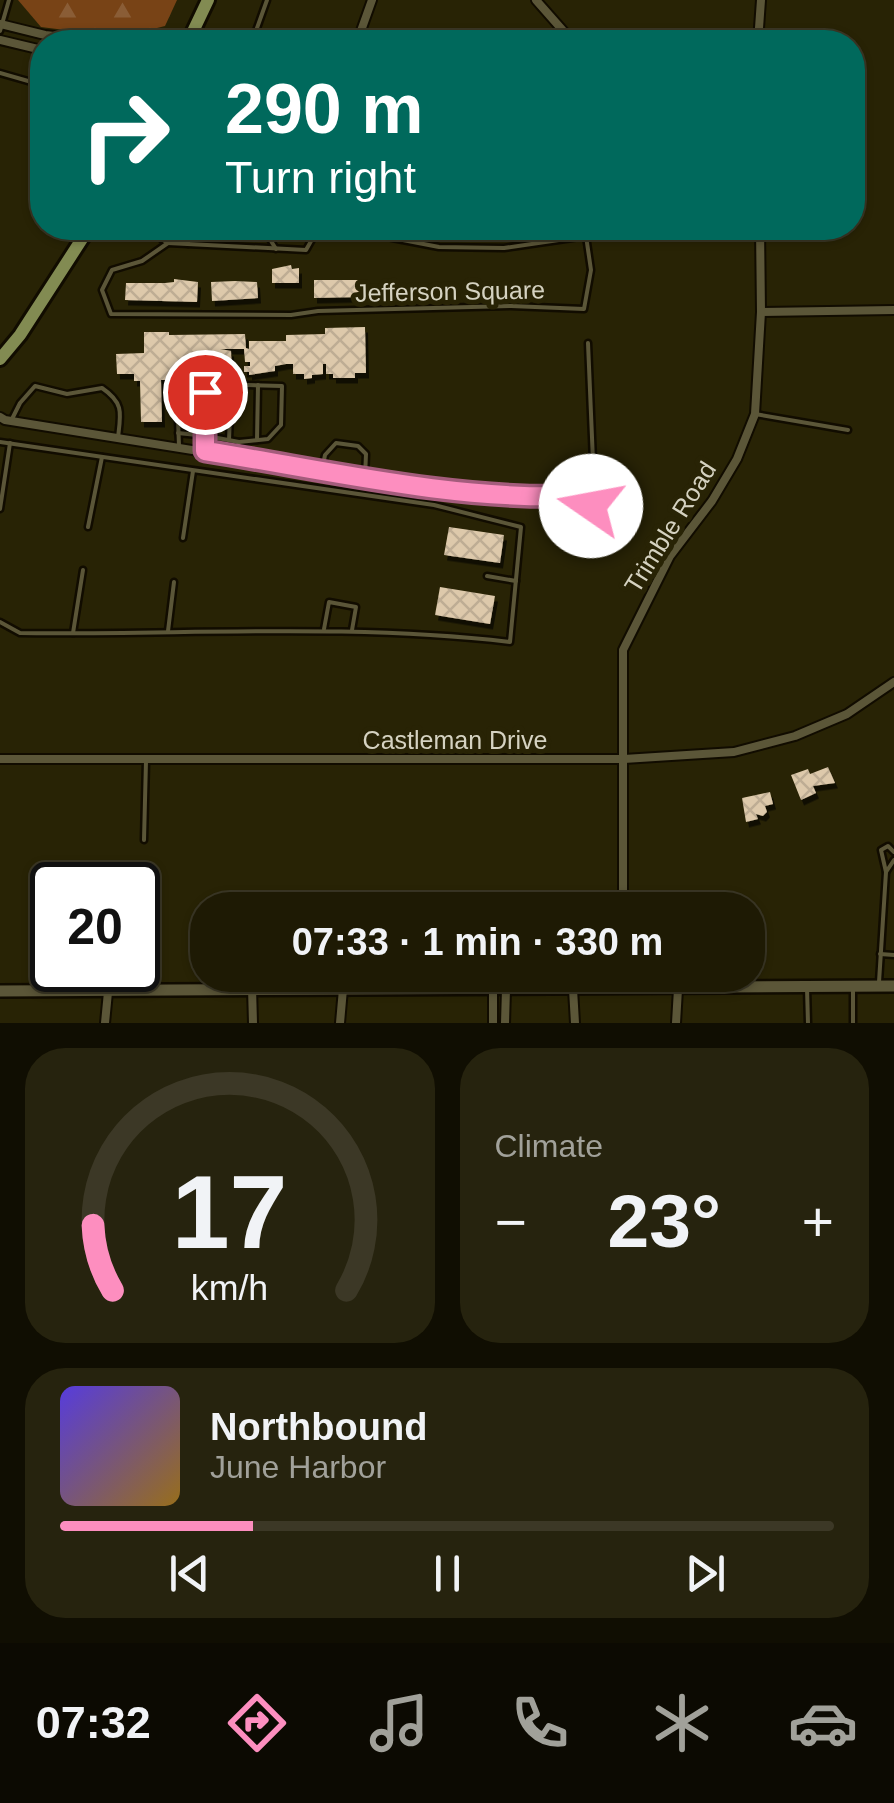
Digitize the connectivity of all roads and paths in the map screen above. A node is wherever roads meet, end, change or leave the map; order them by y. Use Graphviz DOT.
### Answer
graph roads {
  1 [pos="9,0"];
  2 [pos="208,0"];
  3 [pos="267,0"];
  4 [pos="372,0"];
  5 [pos="536,0"];
  6 [pos="761,0"];
  7 [pos="1,27"];
  8 [pos="194,30"];
  9 [pos="256,30"];
  10 [pos="361,30"];
  11 [pos="562,30"];
  12 [pos="759,30"];
  13 [pos="30,33"];
  14 [pos="0,40"];
  15 [pos="30,47"];
  16 [pos="0,73"];
  17 [pos="30,82"];
  18 [pos="82,240"];
  19 [pos="163,240"];
  20 [pos="188,240"];
  21 [pos="270,240"];
  22 [pos="310,240"];
  23 [pos="404,240"];
  24 [pos="559,240"];
  25 [pos="587,240"];
  26 [pos="760,240"];
  27 [pos="168,243"];
  28 [pos="188,244"];
  29 [pos="276,249"];
  30 [pos="894,310"];
  31 [pos="761,312"];
  32 [pos="588,343"];
  33 [pos="0,359"];
  34 [pos="212,384"];
  35 [pos="258,384"];
  36 [pos="180,387"];
  37 [pos="231,387"];
  38 [pos="756,414"];
  39 [pos="0,417"];
  40 [pos="11,421"];
  41 [pos="848,430"];
  42 [pos="178,433"];
  43 [pos="206,436"];
  44 [pos="118,438"];
  45 [pos="229,440"];
  46 [pos="257,440"];
  47 [pos="0,442"];
  48 [pos="240,442"];
  49 [pos="10,443"];
  50 [pos="179,447"];
  51 [pos="205,451"];
  52 [pos="235,456"];
  53 [pos="102,457"];
  54 [pos="322,470"];
  55 [pos="193,471"];
  56 [pos="365,477"];
  57 [pos="587,483"];
  58 [pos="573,496"];
  59 [pos="0,510"];
  60 [pos="88,527"];
  61 [pos="183,538"];
  62 [pos="83,570"];
  63 [pos="486,576"];
  64 [pos="516,581"];
  65 [pos="174,582"];
  66 [pos="0,622"];
  67 [pos="324,630"];
  68 [pos="352,630"];
  69 [pos="168,631"];
  70 [pos="73,634"];
  71 [pos="894,682"];
  72 [pos="0,760"];
  73 [pos="146,760"];
  74 [pos="624,760"];
  75 [pos="144,840"];
  76 [pos="894,852"];
  77 [pos="894,860"];
  78 [pos="886,872"];
  79 [pos="623,892"];
  80 [pos="880,954"];
  81 [pos="894,954"];
  82 [pos="879,986"];
  83 [pos="894,986"];
  84 [pos="807,987"];
  85 [pos="853,987"];
  86 [pos="765,988"];
  87 [pos="190,990"];
  88 [pos="0,991"];
  89 [pos="30,991"];
  90 [pos="160,991"];
  91 [pos="108,992"];
  92 [pos="252,992"];
  93 [pos="343,992"];
  94 [pos="499,992"];
  95 [pos="500,992"];
  96 [pos="572,992"];
  97 [pos="678,992"];
  98 [pos="105,1023"];
  99 [pos="253,1023"];
  100 [pos="340,1023"];
  101 [pos="493,1023"];
  102 [pos="505,1023"];
  103 [pos="576,1023"];
  104 [pos="676,1023"];
  105 [pos="808,1023"];
  106 [pos="853,1023"];
  1 -- 7 [label="lane"];
  2 -- 8 [label="main road"];
  3 -- 9 [label="lane"];
  4 -- 10 [label="street"];
  5 -- 11 [label="street"];
  6 -- 12 [label="street"];
  7 -- 13 [label="street"];
  14 -- 15 [label="street"];
  16 -- 17 [label="lane"];
  18 -- 33 [label="main road"];
  19 -- 27 [label="lane, Jefferson Square"];
  20 -- 28 [label="lane"];
  21 -- 29 [label="lane"];
  22 -- 29 [label="lane, Jefferson Square"];
  23 -- 24 [label="lane, Jefferson Square"];
  25 -- 27 [label="lane, Jefferson Square"];
  26 -- 31 [label="street, Trimble Road"];
  27 -- 28 [label="lane, Jefferson Square"];
  28 -- 29 [label="lane, Jefferson Square"];
  30 -- 31 [label="street"];
  31 -- 38 [label="street, Trimble Road"];
  32 -- 57 [label="lane"];
  34 -- 37 [label="lane"];
  35 -- 37 [label="lane"];
  35 -- 46 [label="lane"];
  35 -- 46 [label="lane"];
  36 -- 42 [label="lane"];
  37 -- 43 [label="lane"];
  37 -- 45 [label="lane"];
  38 -- 41 [label="lane"];
  38 -- 74 [label="street, Trimble Road"];
  39 -- 40 [label="street"];
  40 -- 44 [label="street"];
  40 -- 44 [label="lane"];
  42 -- 43 [label="lane"];
  42 -- 50 [label="lane"];
  43 -- 45 [label="lane"];
  43 -- 51 [label="lane"];
  44 -- 50 [label="street"];
  45 -- 48 [label="lane"];
  46 -- 48 [label="lane"];
  47 -- 49 [label="lane"];
  48 -- 52 [label="lane"];
  49 -- 53 [label="lane"];
  49 -- 59 [label="lane"];
  50 -- 51 [label="street"];
  51 -- 52 [label="street"];
  52 -- 54 [label="street"];
  53 -- 55 [label="lane"];
  53 -- 60 [label="lane"];
  54 -- 56 [label="street"];
  54 -- 56 [label="lane"];
  55 -- 61 [label="lane"];
  55 -- 64 [label="lane"];
  56 -- 58 [label="street"];
  57 -- 58 [label="lane"];
  57 -- 58 [label="lane"];
  62 -- 70 [label="lane"];
  63 -- 64 [label="lane"];
  64 -- 68 [label="lane"];
  65 -- 69 [label="lane"];
  66 -- 70 [label="lane"];
  67 -- 68 [label="lane"];
  67 -- 68 [label="lane"];
  67 -- 69 [label="lane"];
  69 -- 70 [label="lane"];
  71 -- 74 [label="street, Castleman Drive"];
  72 -- 73 [label="street, Castleman Drive"];
  73 -- 74 [label="street, Castleman Drive"];
  73 -- 75 [label="lane"];
  74 -- 79 [label="street, Trimble Road"];
  76 -- 78 [label="lane"];
  77 -- 78 [label="lane"];
  78 -- 80 [label="lane"];
  80 -- 81 [label="lane"];
  80 -- 82 [label="lane"];
  82 -- 83 [label="street"];
  82 -- 85 [label="street"];
  84 -- 85 [label="street"];
  84 -- 86 [label="street"];
  84 -- 105 [label="lane"];
  85 -- 106 [label="lane"];
  87 -- 90 [label="street"];
  88 -- 89 [label="street"];
  91 -- 98 [label="street"];
  92 -- 99 [label="street"];
  93 -- 100 [label="street"];
  94 -- 101 [label="street"];
  95 -- 102 [label="street"];
  96 -- 103 [label="street"];
  97 -- 104 [label="street"];
}
